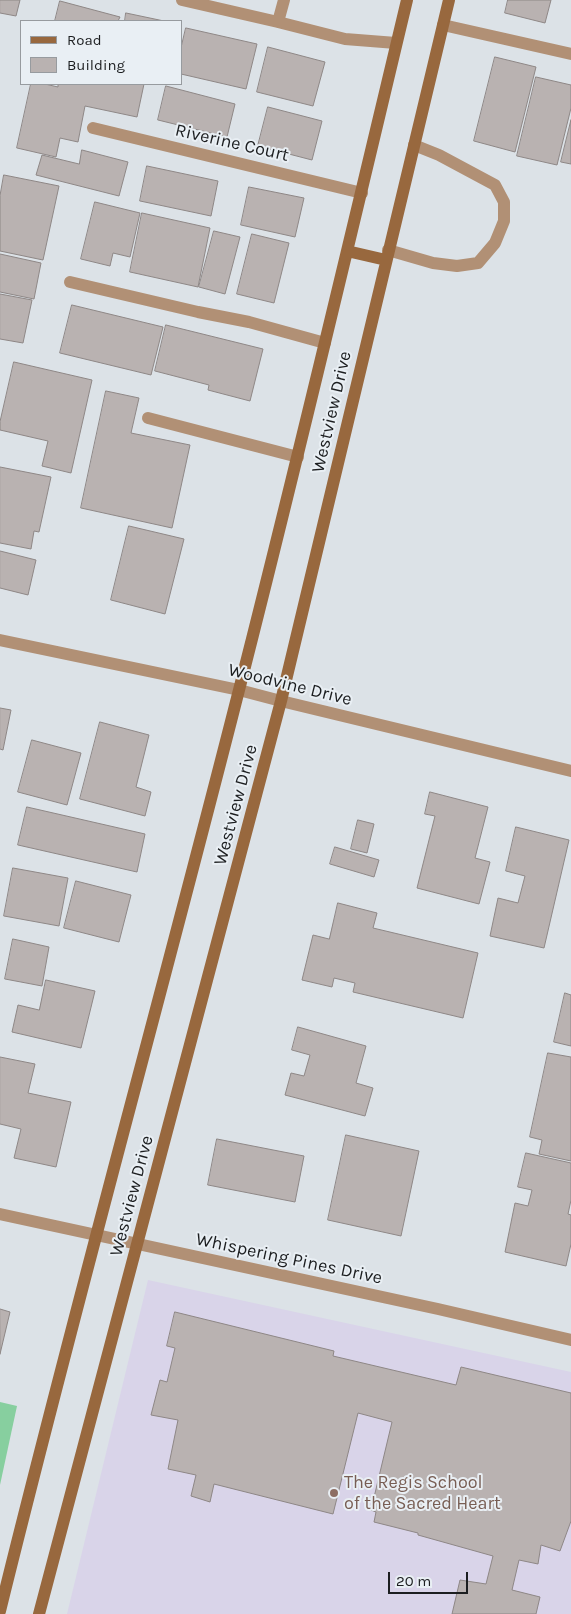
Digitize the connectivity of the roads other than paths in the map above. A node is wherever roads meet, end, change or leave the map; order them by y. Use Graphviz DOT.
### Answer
graph roads {
  1 [pos="182,0"];
  2 [pos="284,0"];
  3 [pos="407,0"];
  4 [pos="449,0"];
  5 [pos="278,22"];
  6 [pos="443,25"];
  7 [pos="396,44"];
  8 [pos="571,54"];
  9 [pos="93,128"];
  10 [pos="414,145"];
  11 [pos="362,193"];
  12 [pos="347,251"];
  13 [pos="387,255"];
  14 [pos="70,282"];
  15 [pos="326,343"];
  16 [pos="148,418"];
  17 [pos="298,457"];
  18 [pos="0,640"];
  19 [pos="239,690"];
  20 [pos="281,701"];
  21 [pos="571,771"];
  22 [pos="0,1214"];
  23 [pos="95,1235"];
  24 [pos="138,1244"];
  25 [pos="571,1340"];
  26 [pos="0,1610"];
  27 [pos="39,1614"];
  1 -- 5 [label="street"];
  2 -- 5 [label="street"];
  3 -- 7 [label="main road, Westview Drive"];
  4 -- 6 [label="main road, Westview Drive"];
  5 -- 7 [label="street"];
  6 -- 8 [label="street"];
  6 -- 10 [label="main road, Westview Drive"];
  7 -- 11 [label="main road, Westview Drive"];
  9 -- 11 [label="street, Riverine Court"];
  10 -- 13 [label="main road, Westview Drive"];
  10 -- 13 [label="street"];
  11 -- 12 [label="main road, Westview Drive"];
  12 -- 13 [label="main road"];
  12 -- 15 [label="main road, Westview Drive"];
  13 -- 20 [label="main road, Westview Drive"];
  14 -- 15 [label="street"];
  15 -- 17 [label="main road, Westview Drive"];
  16 -- 17 [label="street"];
  17 -- 19 [label="main road, Westview Drive"];
  18 -- 19 [label="street, Woodvine Drive"];
  19 -- 20 [label="street, Woodvine Drive"];
  19 -- 23 [label="main road, Westview Drive"];
  20 -- 21 [label="street, Woodvine Drive"];
  20 -- 24 [label="main road, Westview Drive"];
  22 -- 23 [label="street, Whispering Pines Drive"];
  23 -- 24 [label="street, Whispering Pines Drive"];
  23 -- 26 [label="main road, Westview Drive"];
  24 -- 25 [label="street, Whispering Pines Drive"];
  24 -- 27 [label="main road, Westview Drive"];
}
